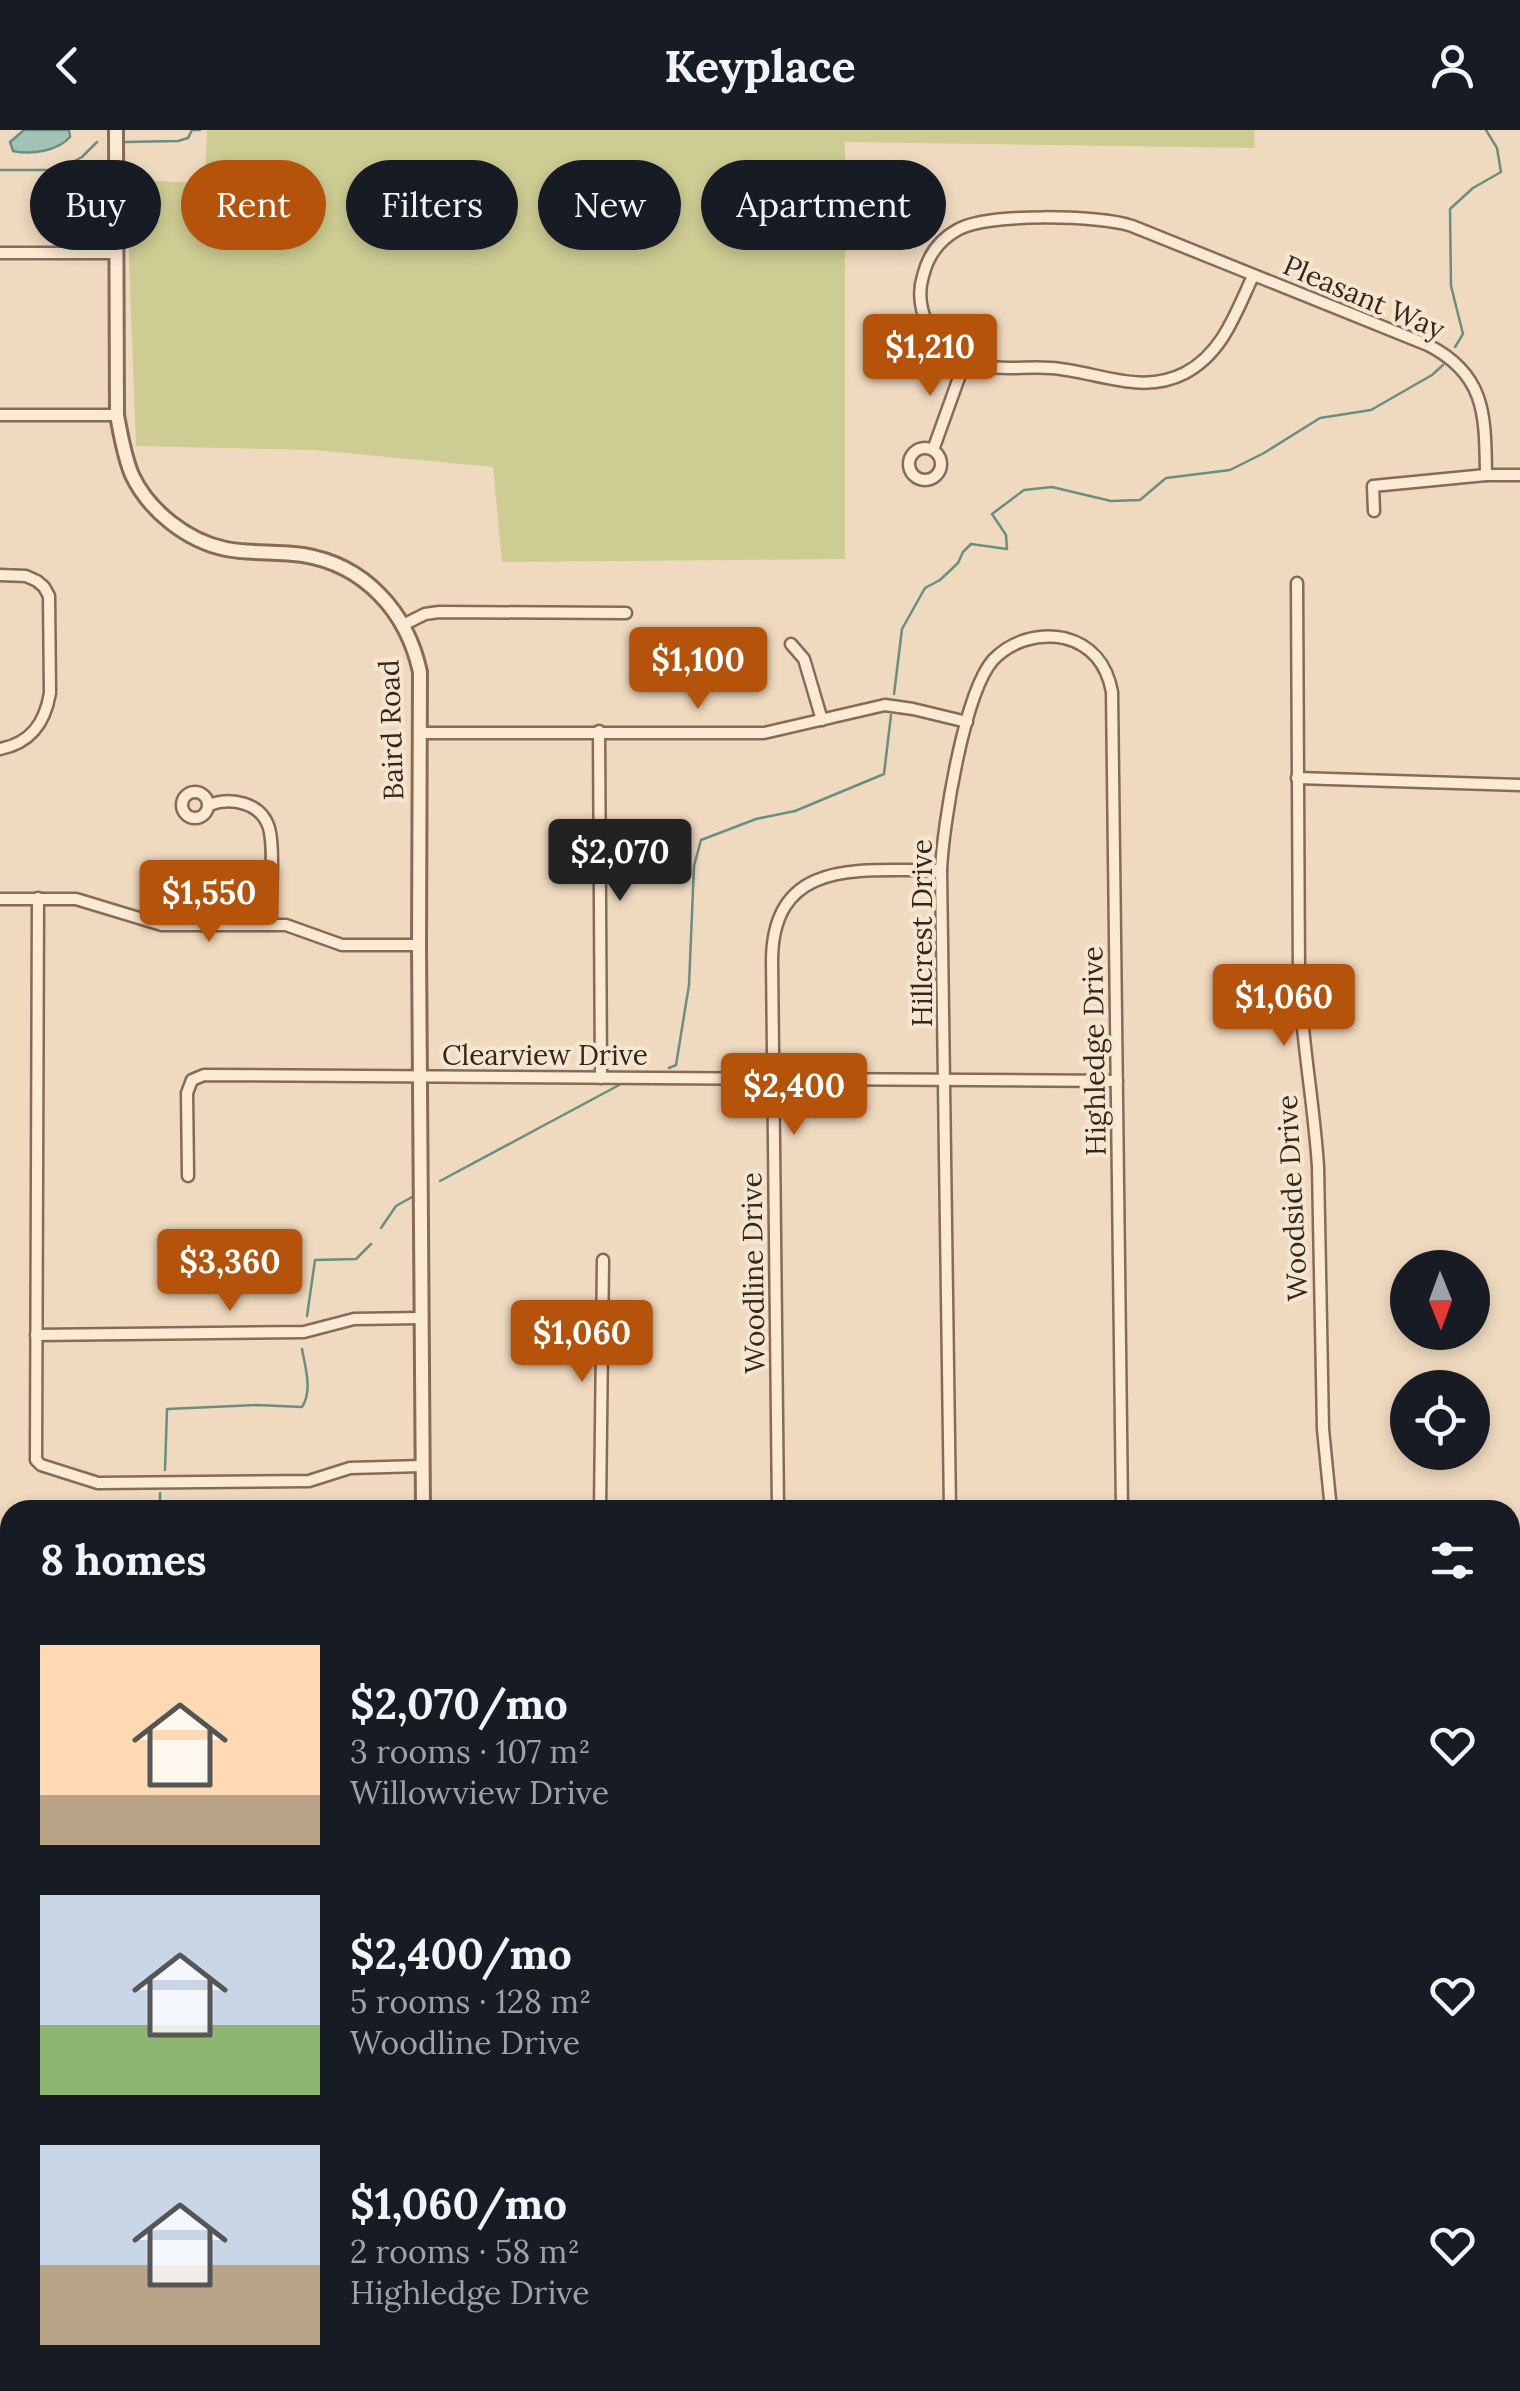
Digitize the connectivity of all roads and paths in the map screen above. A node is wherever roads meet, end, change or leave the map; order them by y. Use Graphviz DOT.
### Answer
graph roads {
  1 [pos="116,130"];
  2 [pos="0,252"];
  3 [pos="116,253"];
  4 [pos="1254,276"];
  5 [pos="966,361"];
  6 [pos="0,414"];
  7 [pos="117,415"];
  8 [pos="933,450"];
  9 [pos="1486,475"];
  10 [pos="1520,475"];
  11 [pos="1374,511"];
  12 [pos="0,575"];
  13 [pos="1297,583"];
  14 [pos="626,613"];
  15 [pos="403,625"];
  16 [pos="1042,636"];
  17 [pos="791,644"];
  18 [pos="822,720"];
  19 [pos="968,722"];
  20 [pos="599,731"];
  21 [pos="420,733"];
  22 [pos="0,749"];
  23 [pos="1297,778"];
  24 [pos="1520,785"];
  25 [pos="209,805"];
  26 [pos="941,870"];
  27 [pos="38,898"];
  28 [pos="0,899"];
  29 [pos="270,924"];
  30 [pos="418,945"];
  31 [pos="420,1076"];
  32 [pos="600,1078"];
  33 [pos="774,1078"];
  34 [pos="945,1080"];
  35 [pos="1116,1080"];
  36 [pos="188,1176"];
  37 [pos="603,1260"];
  38 [pos="422,1318"];
  39 [pos="36,1335"];
  40 [pos="422,1466"];
  41 [pos="423,1500"];
  42 [pos="600,1500"];
  43 [pos="778,1500"];
  44 [pos="950,1500"];
  45 [pos="1122,1500"];
  46 [pos="1330,1500"];
  1 -- 3 [label="street, Baird Road"];
  2 -- 3 [label="street"];
  3 -- 7 [label="street, Baird Road"];
  4 -- 5 [label="street, Pleasant Way"];
  4 -- 5 [label="street, Pleasant Way"];
  4 -- 9 [label="street, Pleasant Way"];
  5 -- 8 [label="street"];
  6 -- 7 [label="street"];
  7 -- 15 [label="street, Baird Road"];
  9 -- 10 [label="street"];
  9 -- 11 [label="street"];
  12 -- 22 [label="street"];
  13 -- 23 [label="street, Woodside Drive"];
  14 -- 15 [label="street"];
  15 -- 21 [label="street, Baird Road"];
  16 -- 19 [label="street, Hillcrest Drive"];
  16 -- 35 [label="street, Highledge Drive"];
  17 -- 18 [label="street"];
  18 -- 19 [label="street"];
  18 -- 20 [label="street"];
  19 -- 26 [label="street, Hillcrest Drive"];
  20 -- 21 [label="street"];
  20 -- 32 [label="street"];
  21 -- 30 [label="street, Baird Road"];
  23 -- 24 [label="street"];
  23 -- 46 [label="street, Woodside Drive"];
  25 -- 29 [label="street"];
  26 -- 33 [label="street, Woodline Drive"];
  26 -- 34 [label="street, Hillcrest Drive"];
  27 -- 28 [label="street"];
  27 -- 29 [label="street"];
  27 -- 39 [label="street"];
  29 -- 30 [label="street"];
  30 -- 31 [label="street, Baird Road"];
  31 -- 32 [label="street, Clearview Drive"];
  31 -- 36 [label="street, Clearview Drive"];
  31 -- 38 [label="street, Baird Road"];
  32 -- 33 [label="street, Clearview Drive"];
  33 -- 34 [label="street, Clearview Drive"];
  33 -- 43 [label="street, Woodline Drive"];
  34 -- 35 [label="street, Clearview Drive"];
  34 -- 44 [label="street, Hillcrest Drive"];
  35 -- 45 [label="street, Highledge Drive"];
  37 -- 42 [label="street"];
  38 -- 39 [label="street"];
  38 -- 40 [label="street, Baird Road"];
  39 -- 40 [label="street"];
  40 -- 41 [label="street, Baird Road"];
}
